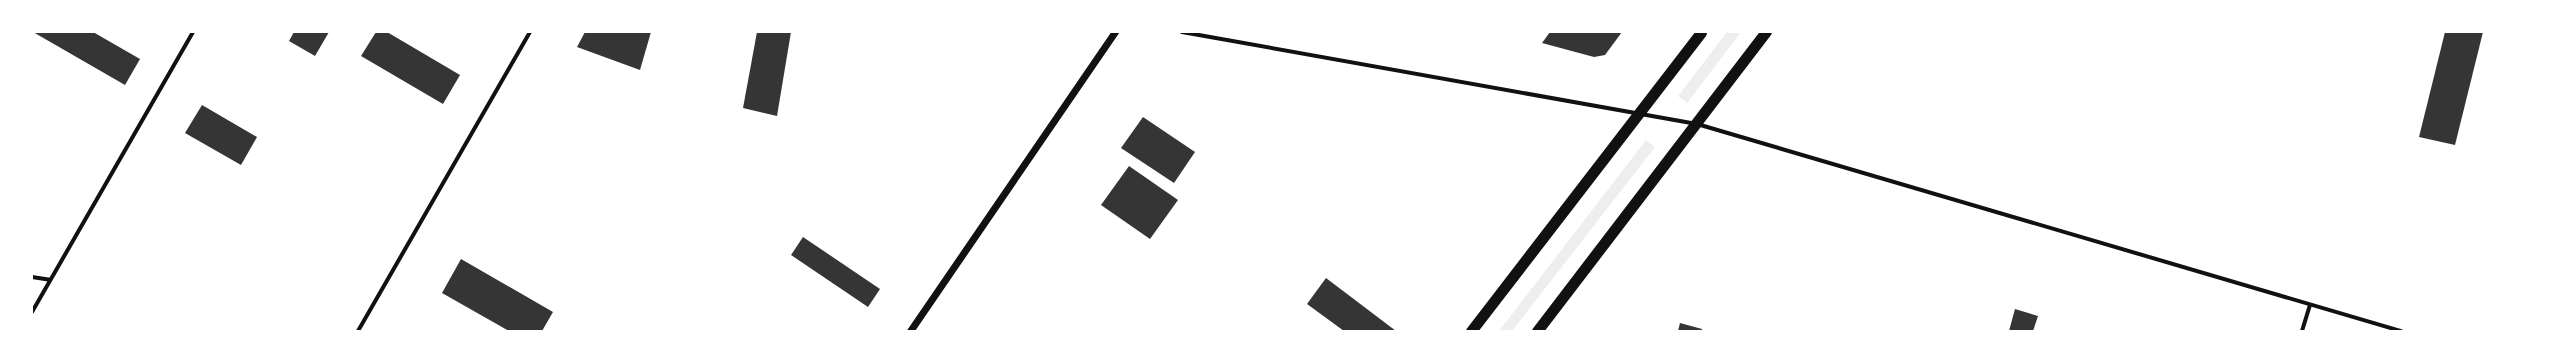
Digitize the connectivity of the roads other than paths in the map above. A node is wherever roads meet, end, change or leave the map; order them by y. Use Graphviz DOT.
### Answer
graph roads {
  1 [pos="194,32"];
  2 [pos="530,32"];
  3 [pos="1115,32"];
  4 [pos="1182,32"];
  5 [pos="1701,32"];
  6 [pos="1766,32"];
  7 [pos="1638,113"];
  8 [pos="1696,124"];
  9 [pos="32,277"];
  10 [pos="50,280"];
  11 [pos="2310,305"];
  12 [pos="32,312"];
  13 [pos="358,331"];
  14 [pos="910,331"];
  15 [pos="1471,331"];
  16 [pos="1537,331"];
  17 [pos="2302,331"];
  18 [pos="2401,331"];
  1 -- 10 [label="street"];
  2 -- 13 [label="street"];
  3 -- 14 [label="street"];
  4 -- 7 [label="street"];
  5 -- 7 [label="highway"];
  6 -- 8 [label="highway"];
  7 -- 8 [label="street"];
  7 -- 15 [label="highway"];
  8 -- 11 [label="street"];
  8 -- 16 [label="highway"];
  9 -- 10 [label="street"];
  10 -- 12 [label="street"];
  11 -- 17 [label="street"];
  11 -- 18 [label="street"];
}
